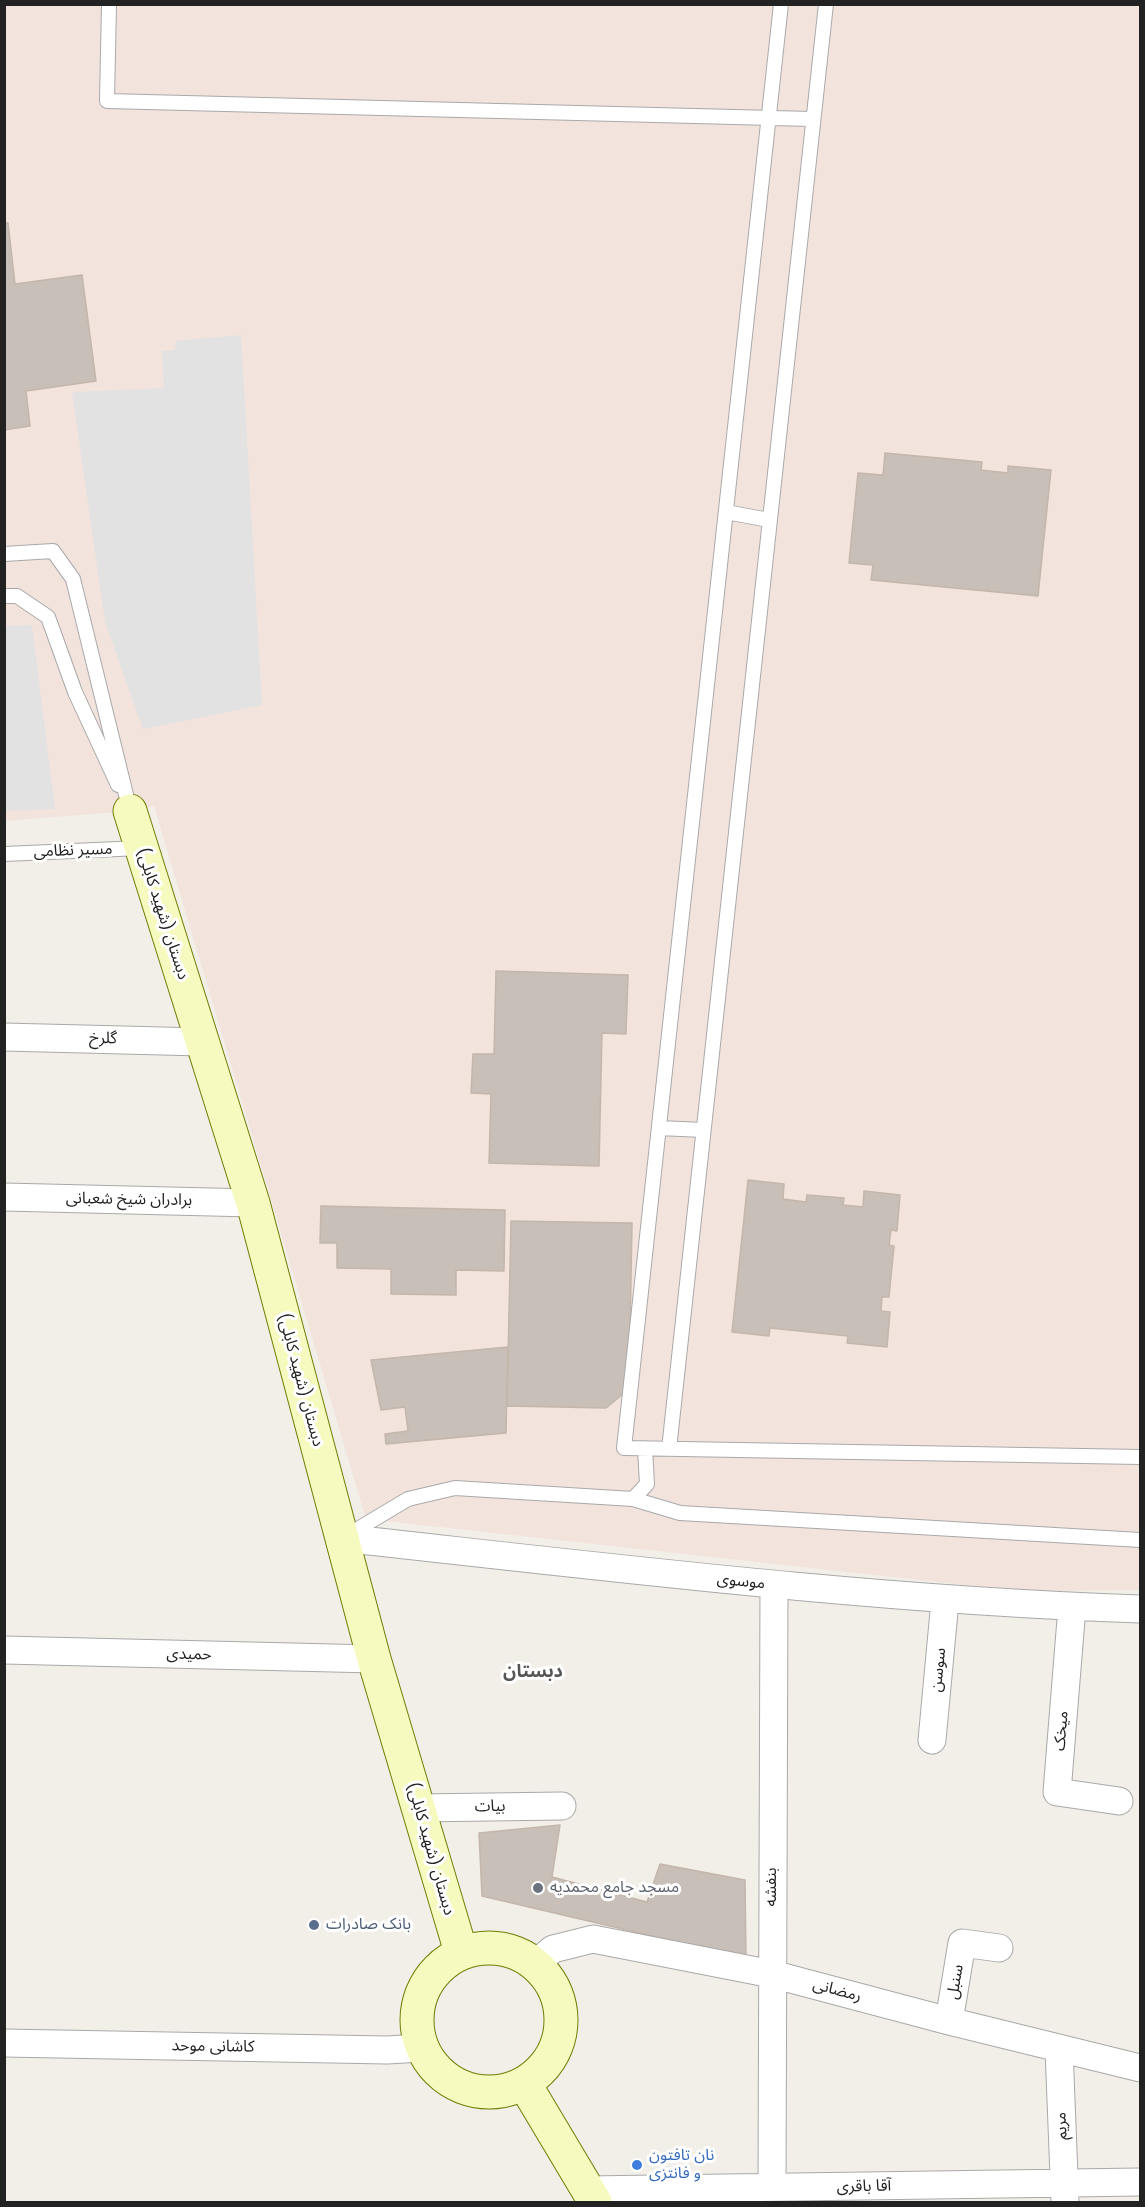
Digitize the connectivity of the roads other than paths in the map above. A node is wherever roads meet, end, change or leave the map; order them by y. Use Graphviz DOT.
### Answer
graph roads {
  1 [pos="109,4"];
  2 [pos="782,4"];
  3 [pos="826,4"];
  4 [pos="768,118"];
  5 [pos="812,119"];
  6 [pos="726,512"];
  7 [pos="769,520"];
  8 [pos="4,554"];
  9 [pos="4,596"];
  10 [pos="130,811"];
  11 [pos="141,848"];
  12 [pos="4,854"];
  13 [pos="4,1037"];
  14 [pos="202,1042"];
  15 [pos="659,1128"];
  16 [pos="703,1130"];
  17 [pos="4,1197"];
  18 [pos="253,1203"];
  19 [pos="645,1449"];
  20 [pos="669,1449"];
  21 [pos="1140,1457"];
  22 [pos="633,1499"];
  23 [pos="342,1538"];
  24 [pos="1140,1540"];
  25 [pos="774,1585"];
  26 [pos="945,1600"];
  27 [pos="1072,1607"];
  28 [pos="1140,1609"];
  29 [pos="4,1650"];
  30 [pos="374,1659"];
  31 [pos="932,1740"];
  32 [pos="1119,1801"];
  33 [pos="562,1806"];
  34 [pos="418,1808"];
  35 [pos="999,1948"];
  36 [pos="461,1952"];
  37 [pos="536,1963"];
  38 [pos="772,1974"];
  39 [pos="949,2021"];
  40 [pos="4,2043"];
  41 [pos="421,2048"];
  42 [pos="1059,2049"];
  43 [pos="1140,2068"];
  44 [pos="524,2083"];
  45 [pos="1140,2182"];
  46 [pos="772,2188"];
  47 [pos="1064,2193"];
  48 [pos="591,2196"];
  1 -- 4 [label="lane"];
  2 -- 4 [label="lane"];
  3 -- 5 [label="lane"];
  4 -- 5 [label="lane"];
  4 -- 6 [label="lane"];
  5 -- 7 [label="lane"];
  6 -- 7 [label="lane"];
  6 -- 15 [label="lane"];
  7 -- 16 [label="lane"];
  8 -- 10 [label="lane"];
  9 -- 10 [label="lane"];
  10 -- 11 [label="main road, دبستان (شهید کابلی)"];
  11 -- 12 [label="lane, مسیر نظامی"];
  11 -- 14 [label="main road, دبستان (شهید کابلی)"];
  13 -- 14 [label="street, گلرخ"];
  14 -- 18 [label="main road, دبستان (شهید کابلی)"];
  15 -- 16 [label="lane"];
  15 -- 19 [label="lane"];
  16 -- 20 [label="lane"];
  17 -- 18 [label="street, برادران شیخ شعبانی"];
  18 -- 23 [label="main road, دبستان (شهید کابلی)"];
  19 -- 20 [label="lane"];
  19 -- 22 [label="lane"];
  20 -- 21 [label="lane"];
  22 -- 23 [label="lane"];
  22 -- 24 [label="lane"];
  23 -- 25 [label="street, موسوی"];
  23 -- 30 [label="main road, دبستان (شهید کابلی)"];
  25 -- 26 [label="street, موسوی"];
  25 -- 38 [label="street, بنفشه"];
  26 -- 27 [label="street, موسوی"];
  26 -- 31 [label="street, سوسن"];
  27 -- 28 [label="street, موسوی"];
  27 -- 32 [label="street, میخک"];
  29 -- 30 [label="street, حمیدی"];
  30 -- 34 [label="main road, دبستان (شهید کابلی)"];
  33 -- 34 [label="street, بیات"];
  34 -- 36 [label="main road, دبستان (شهید کابلی)"];
  35 -- 39 [label="street, سنبل"];
  36 -- 37 [label="main road"];
  36 -- 41 [label="main road"];
  37 -- 38 [label="street, رمضانی"];
  37 -- 44 [label="main road"];
  38 -- 39 [label="street, رمضانی"];
  38 -- 46 [label="street, بنفشه"];
  39 -- 42 [label="street, رمضانی"];
  40 -- 41 [label="street, کاشانی موحد"];
  41 -- 44 [label="main road"];
  42 -- 43 [label="street, رمضانی"];
  42 -- 47 [label="street, مریم"];
  44 -- 48 [label="main road"];
  45 -- 47 [label="street, آقا باقری"];
  46 -- 47 [label="street, آقا باقری"];
  46 -- 48 [label="street, آقا باقری"];
}
